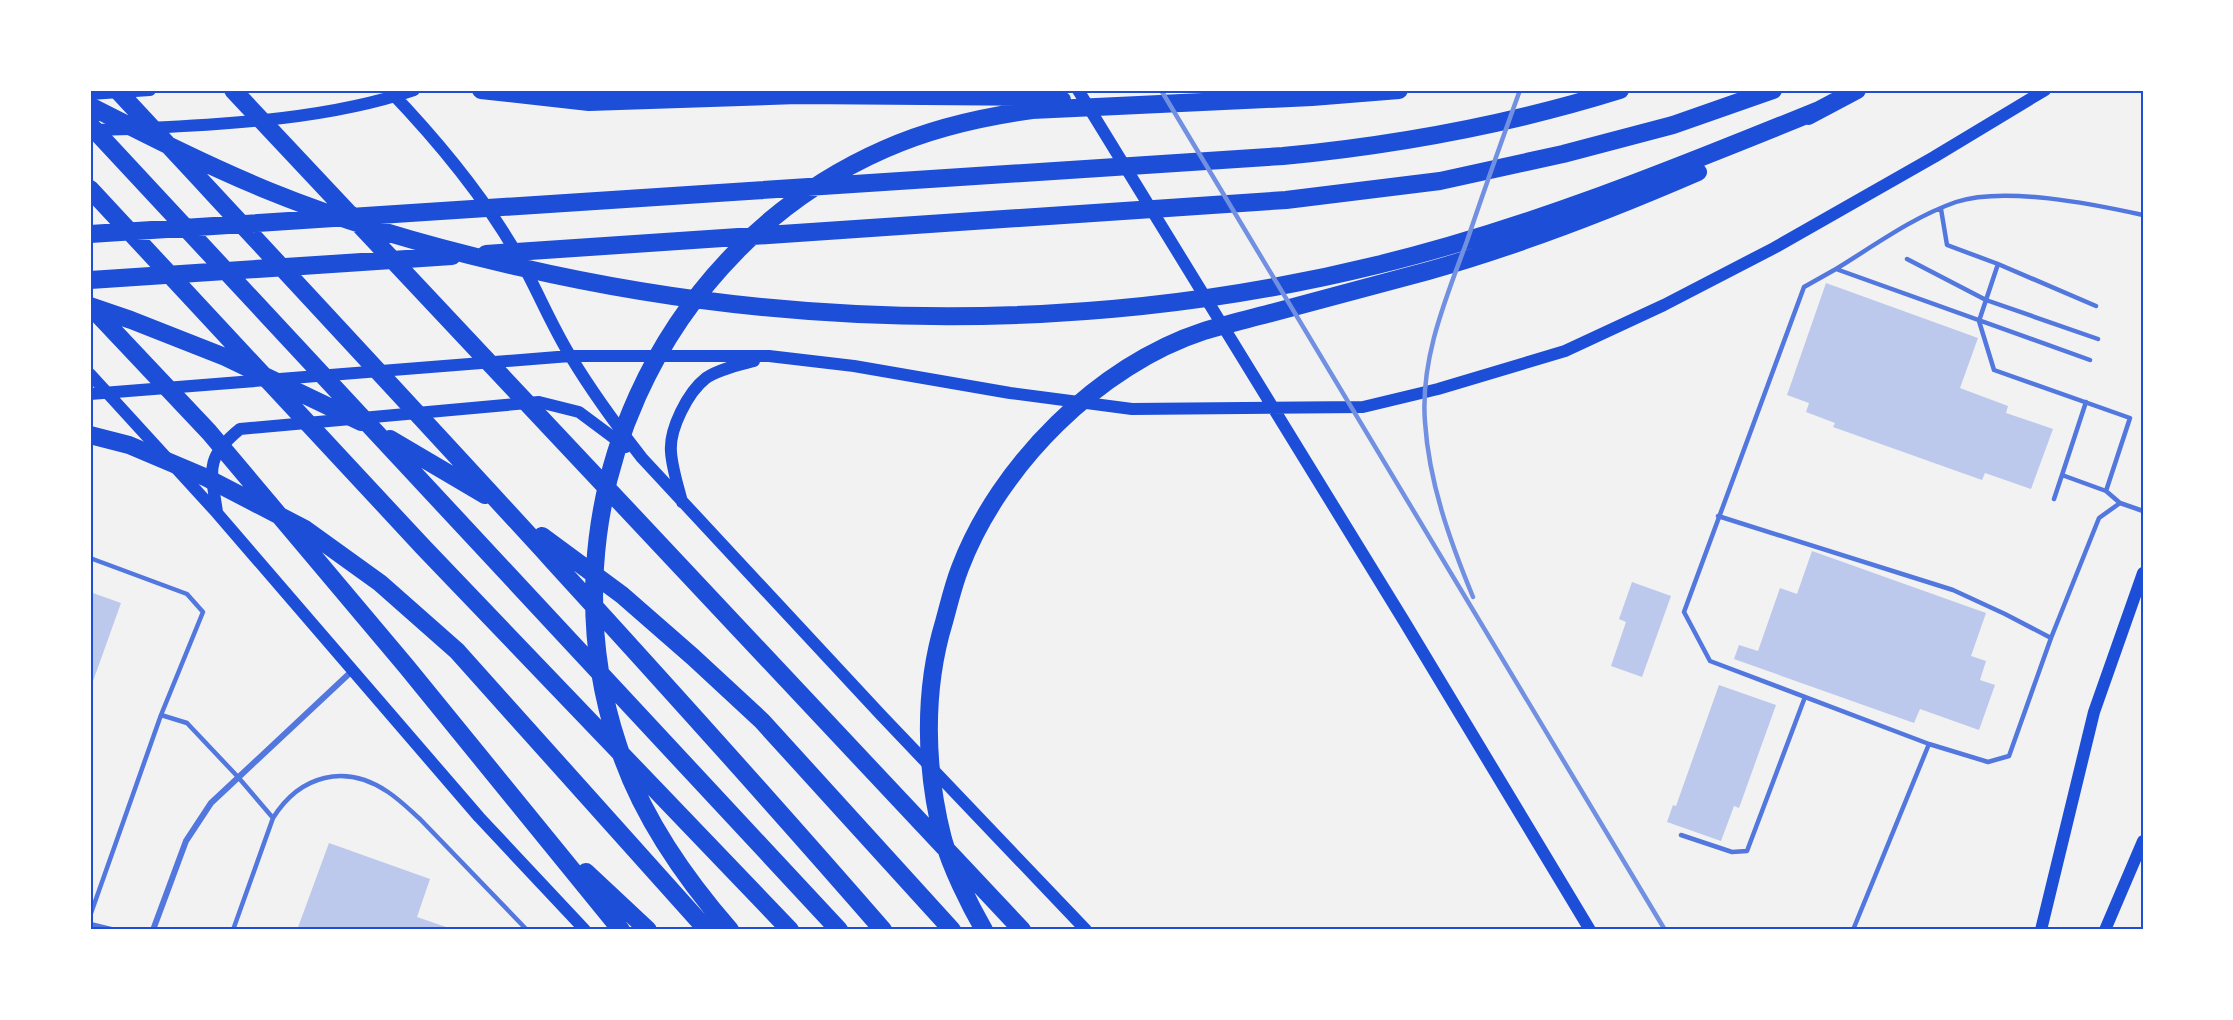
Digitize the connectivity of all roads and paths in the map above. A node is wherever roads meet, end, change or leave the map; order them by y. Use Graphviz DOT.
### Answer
graph roads {
  1 [pos="117,90"];
  2 [pos="150,90"];
  3 [pos="233,90"];
  4 [pos="414,90"];
  5 [pos="481,90"];
  6 [pos="1078,90"];
  7 [pos="1399,90"];
  8 [pos="1620,90"];
  9 [pos="1773,90"];
  10 [pos="1857,90"];
  11 [pos="2045,90"];
  12 [pos="392,93"];
  13 [pos="90,94"];
  14 [pos="90,106"];
  15 [pos="1094,106"];
  16 [pos="1819,110"];
  17 [pos="90,125"];
  18 [pos="90,130"];
  19 [pos="90,189"];
  20 [pos="1941,208"];
  21 [pos="2143,215"];
  22 [pos="90,234"];
  23 [pos="1907,259"];
  24 [pos="1998,264"];
  25 [pos="1836,269"];
  26 [pos="90,280"];
  27 [pos="1986,300"];
  28 [pos="90,306"];
  29 [pos="2096,306"];
  30 [pos="1979,321"];
  31 [pos="2098,339"];
  32 [pos="570,356"];
  33 [pos="769,356"];
  34 [pos="2090,360"];
  35 [pos="90,374"];
  36 [pos="107,392"];
  37 [pos="90,394"];
  38 [pos="2086,402"];
  39 [pos="90,435"];
  40 [pos="642,459"];
  41 [pos="2062,475"];
  42 [pos="2106,491"];
  43 [pos="2054,499"];
  44 [pos="682,503"];
  45 [pos="2120,503"];
  46 [pos="2143,511"];
  47 [pos="217,513"];
  48 [pos="1718,516"];
  49 [pos="90,558"];
  50 [pos="2143,573"];
  51 [pos="2051,638"];
  52 [pos="351,671"];
  53 [pos="1805,697"];
  54 [pos="161,715"];
  55 [pos="1929,744"];
  56 [pos="238,777"];
  57 [pos="273,818"];
  58 [pos="536,826"];
  59 [pos="1681,835"];
  60 [pos="2143,841"];
  61 [pos="90,916"];
  62 [pos="90,924"];
  63 [pos="115,930"];
  64 [pos="153,930"];
  65 [pos="233,930"];
  66 [pos="527,930"];
  67 [pos="585,930"];
  68 [pos="621,930"];
  69 [pos="648,930"];
  70 [pos="707,930"];
  71 [pos="730,930"];
  72 [pos="790,930"];
  73 [pos="839,930"];
  74 [pos="883,930"];
  75 [pos="951,930"];
  76 [pos="984,930"];
  77 [pos="1022,930"];
  78 [pos="1086,930"];
  79 [pos="1590,930"];
  80 [pos="1853,930"];
  81 [pos="2041,930"];
  82 [pos="2105,930"];
  1 -- 74 [label="highway"];
  2 -- 13 [label="main road"];
  3 -- 77 [label="highway"];
  4 -- 12 [label="main road"];
  5 -- 15 [label="highway"];
  6 -- 79 [label="main road"];
  7 -- 15 [label="highway"];
  8 -- 22 [label="highway"];
  9 -- 26 [label="highway"];
  10 -- 16 [label="highway"];
  11 -- 33 [label="main road"];
  12 -- 18 [label="main road"];
  12 -- 32 [label="main road"];
  14 -- 16 [label="highway"];
  15 -- 71 [label="highway"];
  16 -- 76 [label="highway"];
  17 -- 73 [label="highway"];
  19 -- 72 [label="highway"];
  20 -- 21 [label="lane"];
  20 -- 24 [label="lane"];
  20 -- 25 [label="lane"];
  23 -- 27 [label="lane"];
  24 -- 27 [label="lane"];
  24 -- 29 [label="lane"];
  25 -- 30 [label="lane"];
  25 -- 48 [label="lane"];
  27 -- 30 [label="lane"];
  27 -- 31 [label="lane"];
  28 -- 58 [label="highway"];
  28 -- 75 [label="highway"];
  30 -- 34 [label="lane"];
  30 -- 38 [label="lane"];
  32 -- 33 [label="main road"];
  32 -- 36 [label="main road"];
  32 -- 40 [label="main road"];
  33 -- 44 [label="main road"];
  35 -- 36 [label="main road"];
  36 -- 37 [label="main road"];
  36 -- 47 [label="main road"];
  38 -- 41 [label="lane"];
  38 -- 42 [label="lane"];
  39 -- 70 [label="highway"];
  40 -- 44 [label="main road"];
  40 -- 47 [label="main road"];
  41 -- 42 [label="lane"];
  41 -- 43 [label="lane"];
  42 -- 45 [label="lane"];
  44 -- 78 [label="main road"];
  45 -- 46 [label="lane"];
  45 -- 51 [label="lane"];
  47 -- 52 [label="main road"];
  48 -- 51 [label="lane"];
  48 -- 53 [label="lane"];
  49 -- 54 [label="lane"];
  50 -- 81 [label="main road"];
  51 -- 55 [label="lane"];
  52 -- 56 [label="street"];
  52 -- 67 [label="main road"];
  53 -- 55 [label="lane"];
  53 -- 59 [label="lane"];
  54 -- 56 [label="lane"];
  54 -- 61 [label="lane"];
  55 -- 80 [label="lane"];
  56 -- 57 [label="lane"];
  56 -- 64 [label="street"];
  57 -- 65 [label="lane"];
  57 -- 66 [label="lane"];
  58 -- 68 [label="highway"];
  58 -- 69 [label="highway"];
  60 -- 82 [label="main road"];
  62 -- 63 [label="lane"];
}
